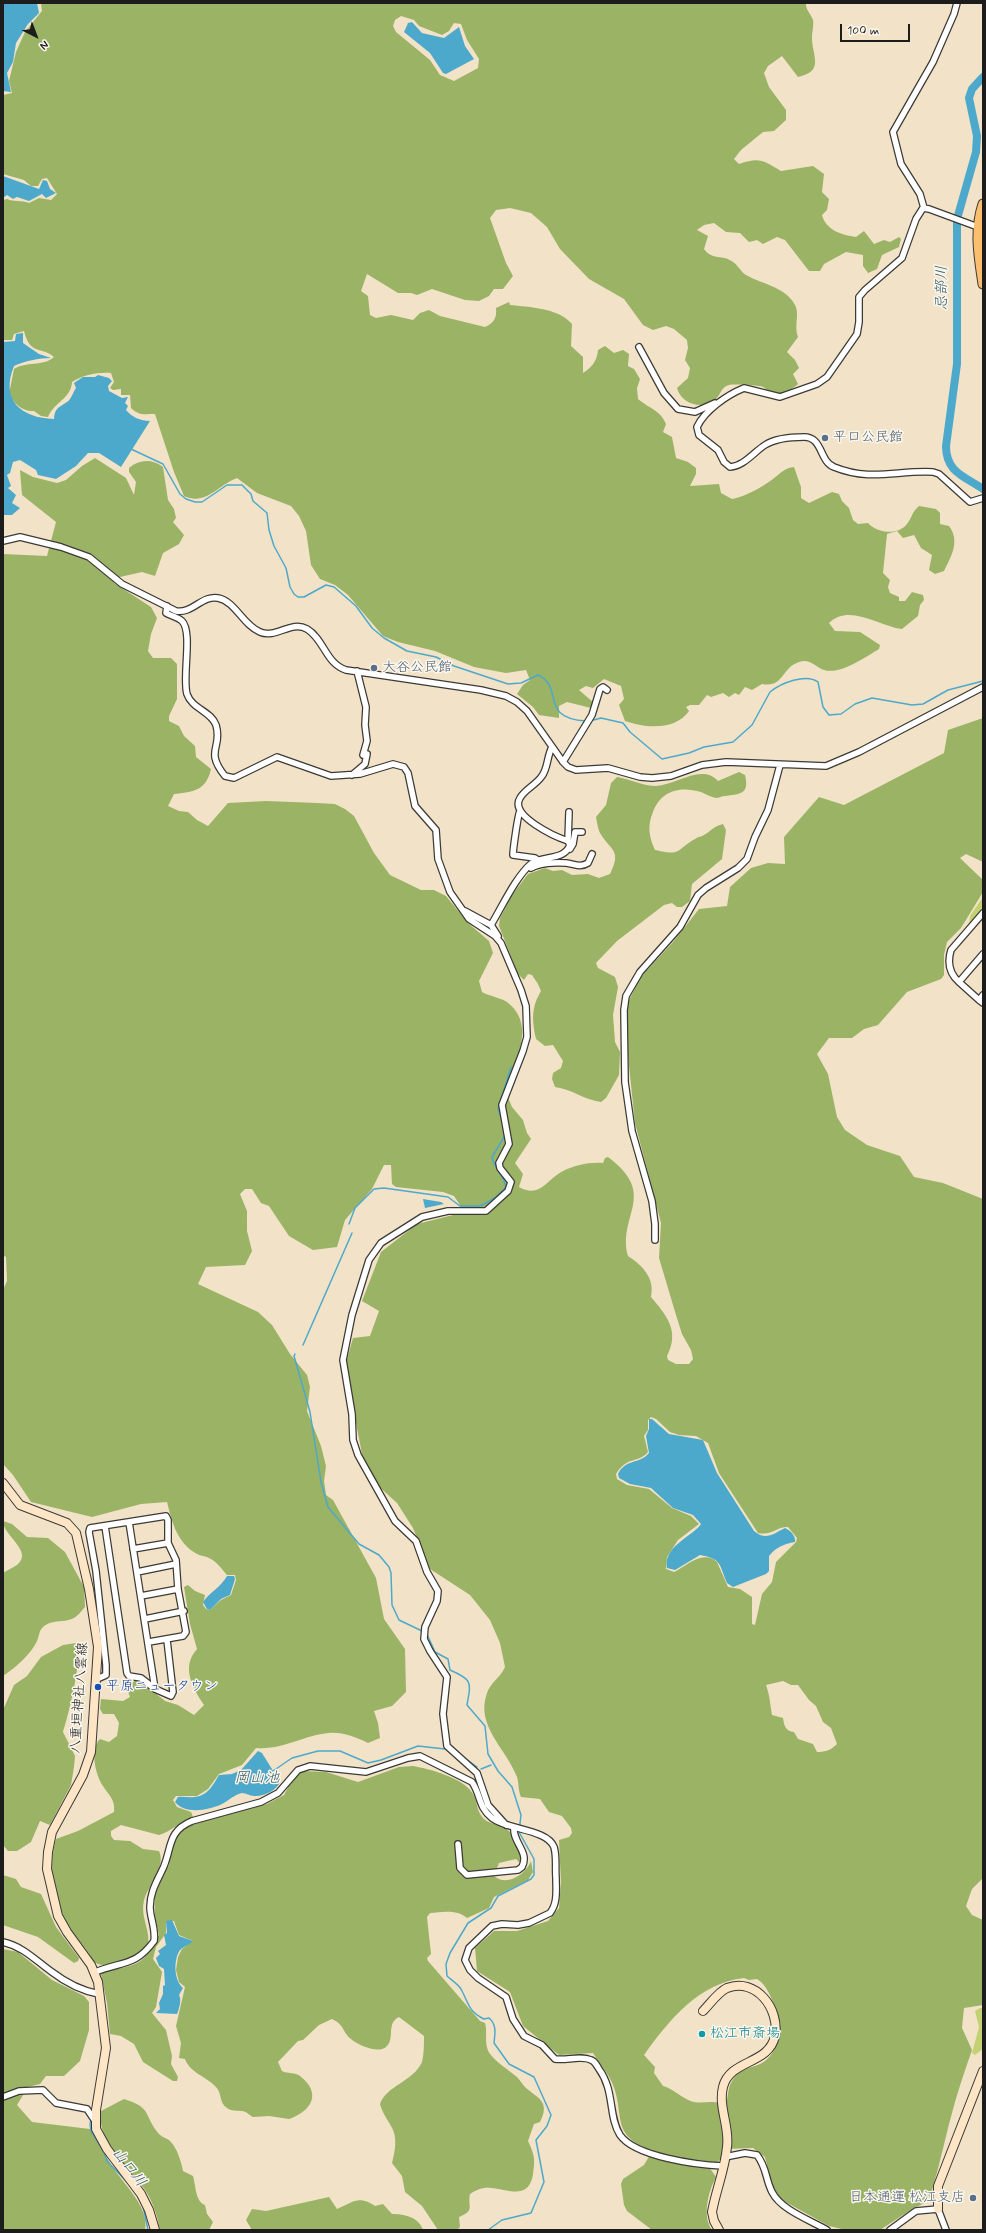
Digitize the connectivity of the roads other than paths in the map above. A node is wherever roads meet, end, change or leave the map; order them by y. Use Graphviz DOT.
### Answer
graph roads {
  1 [pos="957,3"];
  2 [pos="983,204"];
  3 [pos="924,208"];
  4 [pos="978,227"];
  5 [pos="983,284"];
  6 [pos="639,347"];
  7 [pos="728,397"];
  8 [pos="983,498"];
  9 [pos="3,541"];
  10 [pos="166,606"];
  11 [pos="357,671"];
  12 [pos="983,687"];
  13 [pos="607,690"];
  14 [pos="552,747"];
  15 [pos="563,762"];
  16 [pos="780,765"];
  17 [pos="352,776"];
  18 [pos="520,811"];
  19 [pos="570,812"];
  20 [pos="582,832"];
  21 [pos="568,841"];
  22 [pos="566,852"];
  23 [pos="592,854"];
  24 [pos="538,860"];
  25 [pos="526,870"];
  26 [pos="462,910"];
  27 [pos="983,913"];
  28 [pos="491,925"];
  29 [pos="501,943"];
  30 [pos="983,954"];
  31 [pos="959,982"];
  32 [pos="982,999"];
  33 [pos="655,1240"];
  34 [pos="3,1483"];
  35 [pos="129,1522"];
  36 [pos="106,1526"];
  37 [pos="168,1543"];
  38 [pos="133,1548"];
  39 [pos="176,1564"];
  40 [pos="137,1572"];
  41 [pos="178,1589"];
  42 [pos="141,1596"];
  43 [pos="184,1611"];
  44 [pos="145,1619"];
  45 [pos="167,1640"];
  46 [pos="149,1642"];
  47 [pos="96,1679"];
  48 [pos="155,1689"];
  49 [pos="506,1825"];
  50 [pos="517,1828"];
  51 [pos="458,1844"];
  52 [pos="3,1942"];
  53 [pos="95,1972"];
  54 [pos="99,1994"];
  55 [pos="703,2011"];
  56 [pos="983,2071"];
  57 [pos="3,2097"];
  58 [pos="95,2122"];
  59 [pos="725,2157"];
  60 [pos="723,2166"];
  61 [pos="938,2209"];
  62 [pos="155,2230"];
  63 [pos="719,2230"];
  64 [pos="827,2230"];
  65 [pos="890,2230"];
  66 [pos="946,2230"];
  1 -- 3 [label="street"];
  2 -- 4 [label="main road"];
  3 -- 4 [label="street"];
  3 -- 7 [label="street"];
  4 -- 5 [label="main road"];
  6 -- 7 [label="street"];
  7 -- 8 [label="street"];
  9 -- 10 [label="street"];
  10 -- 11 [label="street"];
  10 -- 17 [label="street"];
  11 -- 14 [label="street"];
  11 -- 17 [label="street"];
  12 -- 16 [label="street"];
  13 -- 15 [label="street"];
  14 -- 15 [label="street"];
  14 -- 18 [label="street"];
  15 -- 16 [label="street"];
  16 -- 33 [label="street"];
  17 -- 26 [label="street"];
  18 -- 21 [label="street"];
  18 -- 24 [label="street"];
  19 -- 21 [label="street"];
  20 -- 22 [label="street"];
  21 -- 22 [label="street"];
  22 -- 24 [label="street"];
  23 -- 25 [label="street"];
  24 -- 25 [label="street"];
  25 -- 28 [label="street"];
  26 -- 28 [label="street"];
  26 -- 29 [label="street"];
  27 -- 31 [label="street"];
  28 -- 29 [label="street"];
  29 -- 49 [label="street"];
  30 -- 31 [label="street"];
  31 -- 32 [label="street"];
  34 -- 47 [label="main road, 八重垣神社八雲線"];
  35 -- 36 [label="street"];
  35 -- 37 [label="street"];
  35 -- 38 [label="street"];
  36 -- 47 [label="street"];
  36 -- 48 [label="street"];
  37 -- 38 [label="street"];
  37 -- 39 [label="street"];
  38 -- 40 [label="street"];
  39 -- 40 [label="street"];
  39 -- 41 [label="street"];
  40 -- 42 [label="street"];
  41 -- 42 [label="street"];
  41 -- 43 [label="street"];
  42 -- 44 [label="street"];
  43 -- 44 [label="street"];
  43 -- 45 [label="street"];
  44 -- 46 [label="street"];
  45 -- 46 [label="street"];
  45 -- 48 [label="street"];
  46 -- 48 [label="street"];
  47 -- 53 [label="main road, 八重垣神社八雲線"];
  49 -- 50 [label="street"];
  49 -- 53 [label="street"];
  50 -- 51 [label="street"];
  50 -- 60 [label="street"];
  52 -- 54 [label="street"];
  53 -- 54 [label="main road, 八重垣神社八雲線"];
  54 -- 58 [label="main road, 八重垣神社八雲線"];
  55 -- 59 [label="main road"];
  56 -- 61 [label="main road"];
  57 -- 58 [label="street"];
  58 -- 62 [label="main road, 八重垣神社八雲線"];
  59 -- 60 [label="main road"];
  59 -- 64 [label="street"];
  60 -- 63 [label="main road"];
  61 -- 65 [label="street"];
  61 -- 66 [label="street"];
}
